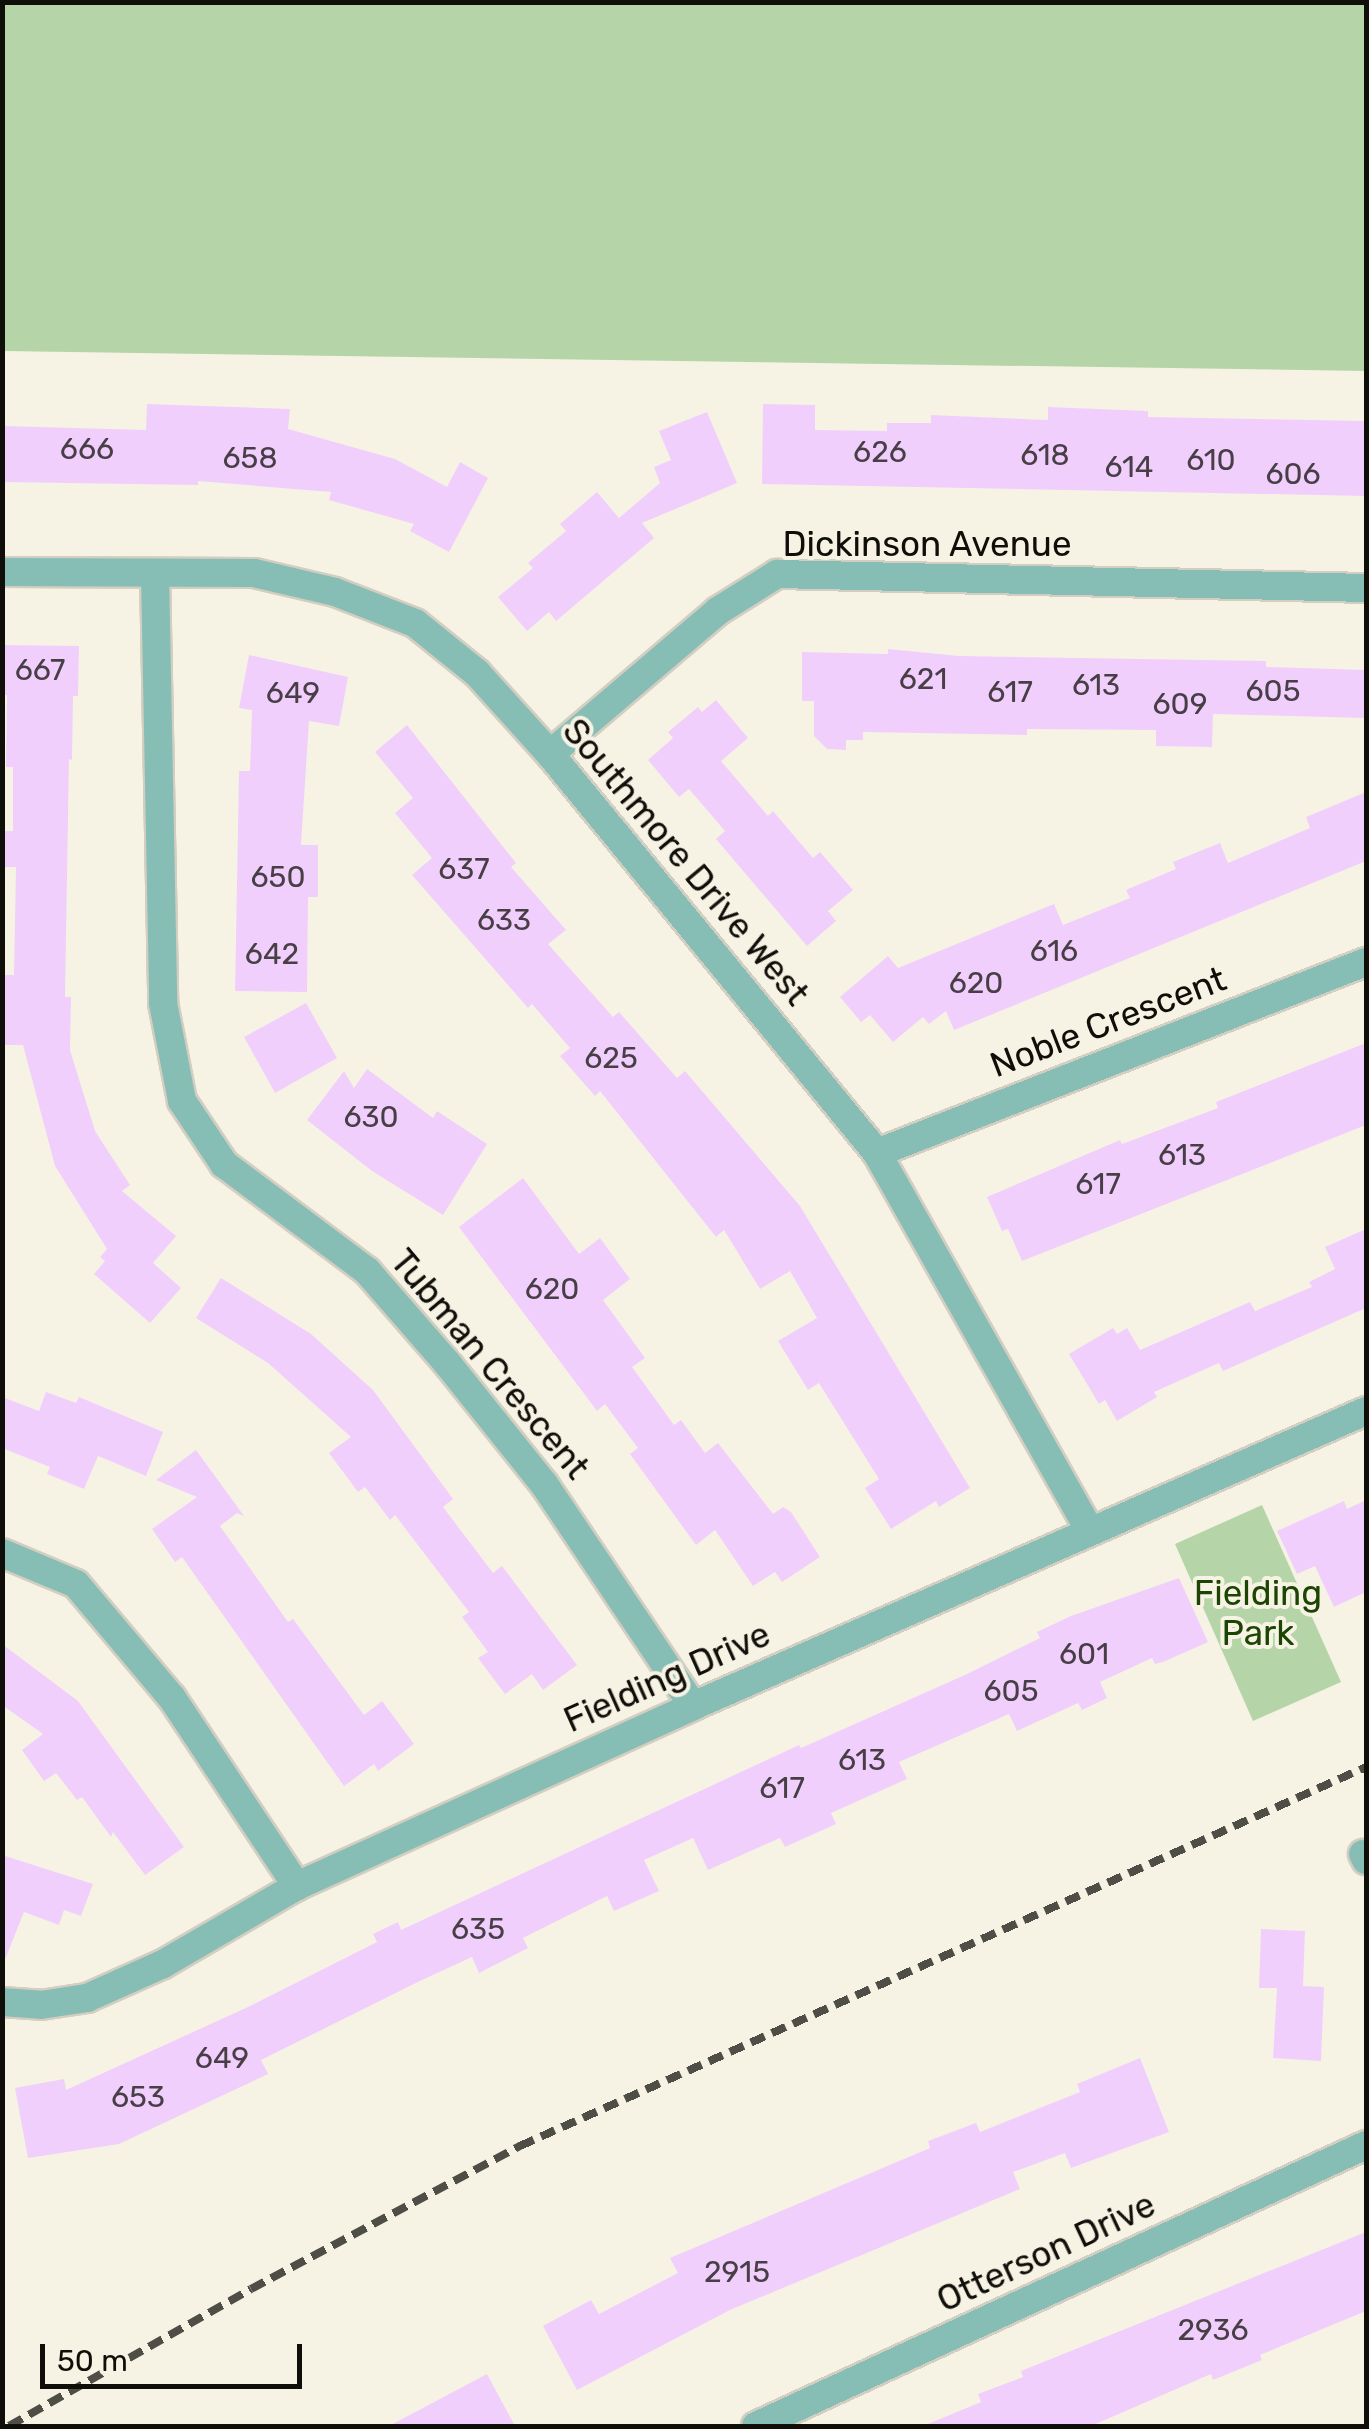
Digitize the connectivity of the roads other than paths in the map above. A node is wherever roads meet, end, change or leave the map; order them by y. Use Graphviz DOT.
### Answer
graph roads {
  1 [pos="2,572"];
  2 [pos="155,573"];
  3 [pos="1366,588"];
  4 [pos="550,754"];
  5 [pos="1366,962"];
  6 [pos="877,1153"];
  7 [pos="1366,1411"];
  8 [pos="1090,1531"];
  9 [pos="2,1553"];
  10 [pos="693,1706"];
  11 [pos="297,1886"];
  12 [pos="2,2002"];
  13 [pos="1366,2145"];
  14 [pos="756,2426"];
  1 -- 2 [label="street, Southmore Drive West"];
  2 -- 4 [label="street, Southmore Drive West"];
  2 -- 10 [label="street, Tubman Crescent"];
  3 -- 4 [label="street, Dickinson Avenue"];
  4 -- 6 [label="street, Southmore Drive West"];
  5 -- 6 [label="street, Noble Crescent"];
  6 -- 8 [label="street, Southmore Drive West"];
  7 -- 8 [label="street, Fielding Drive"];
  8 -- 10 [label="street, Fielding Drive"];
  9 -- 11 [label="street"];
  10 -- 11 [label="street, Fielding Drive"];
  11 -- 12 [label="street, Fielding Drive"];
  13 -- 14 [label="street, Otterson Drive"];
}
